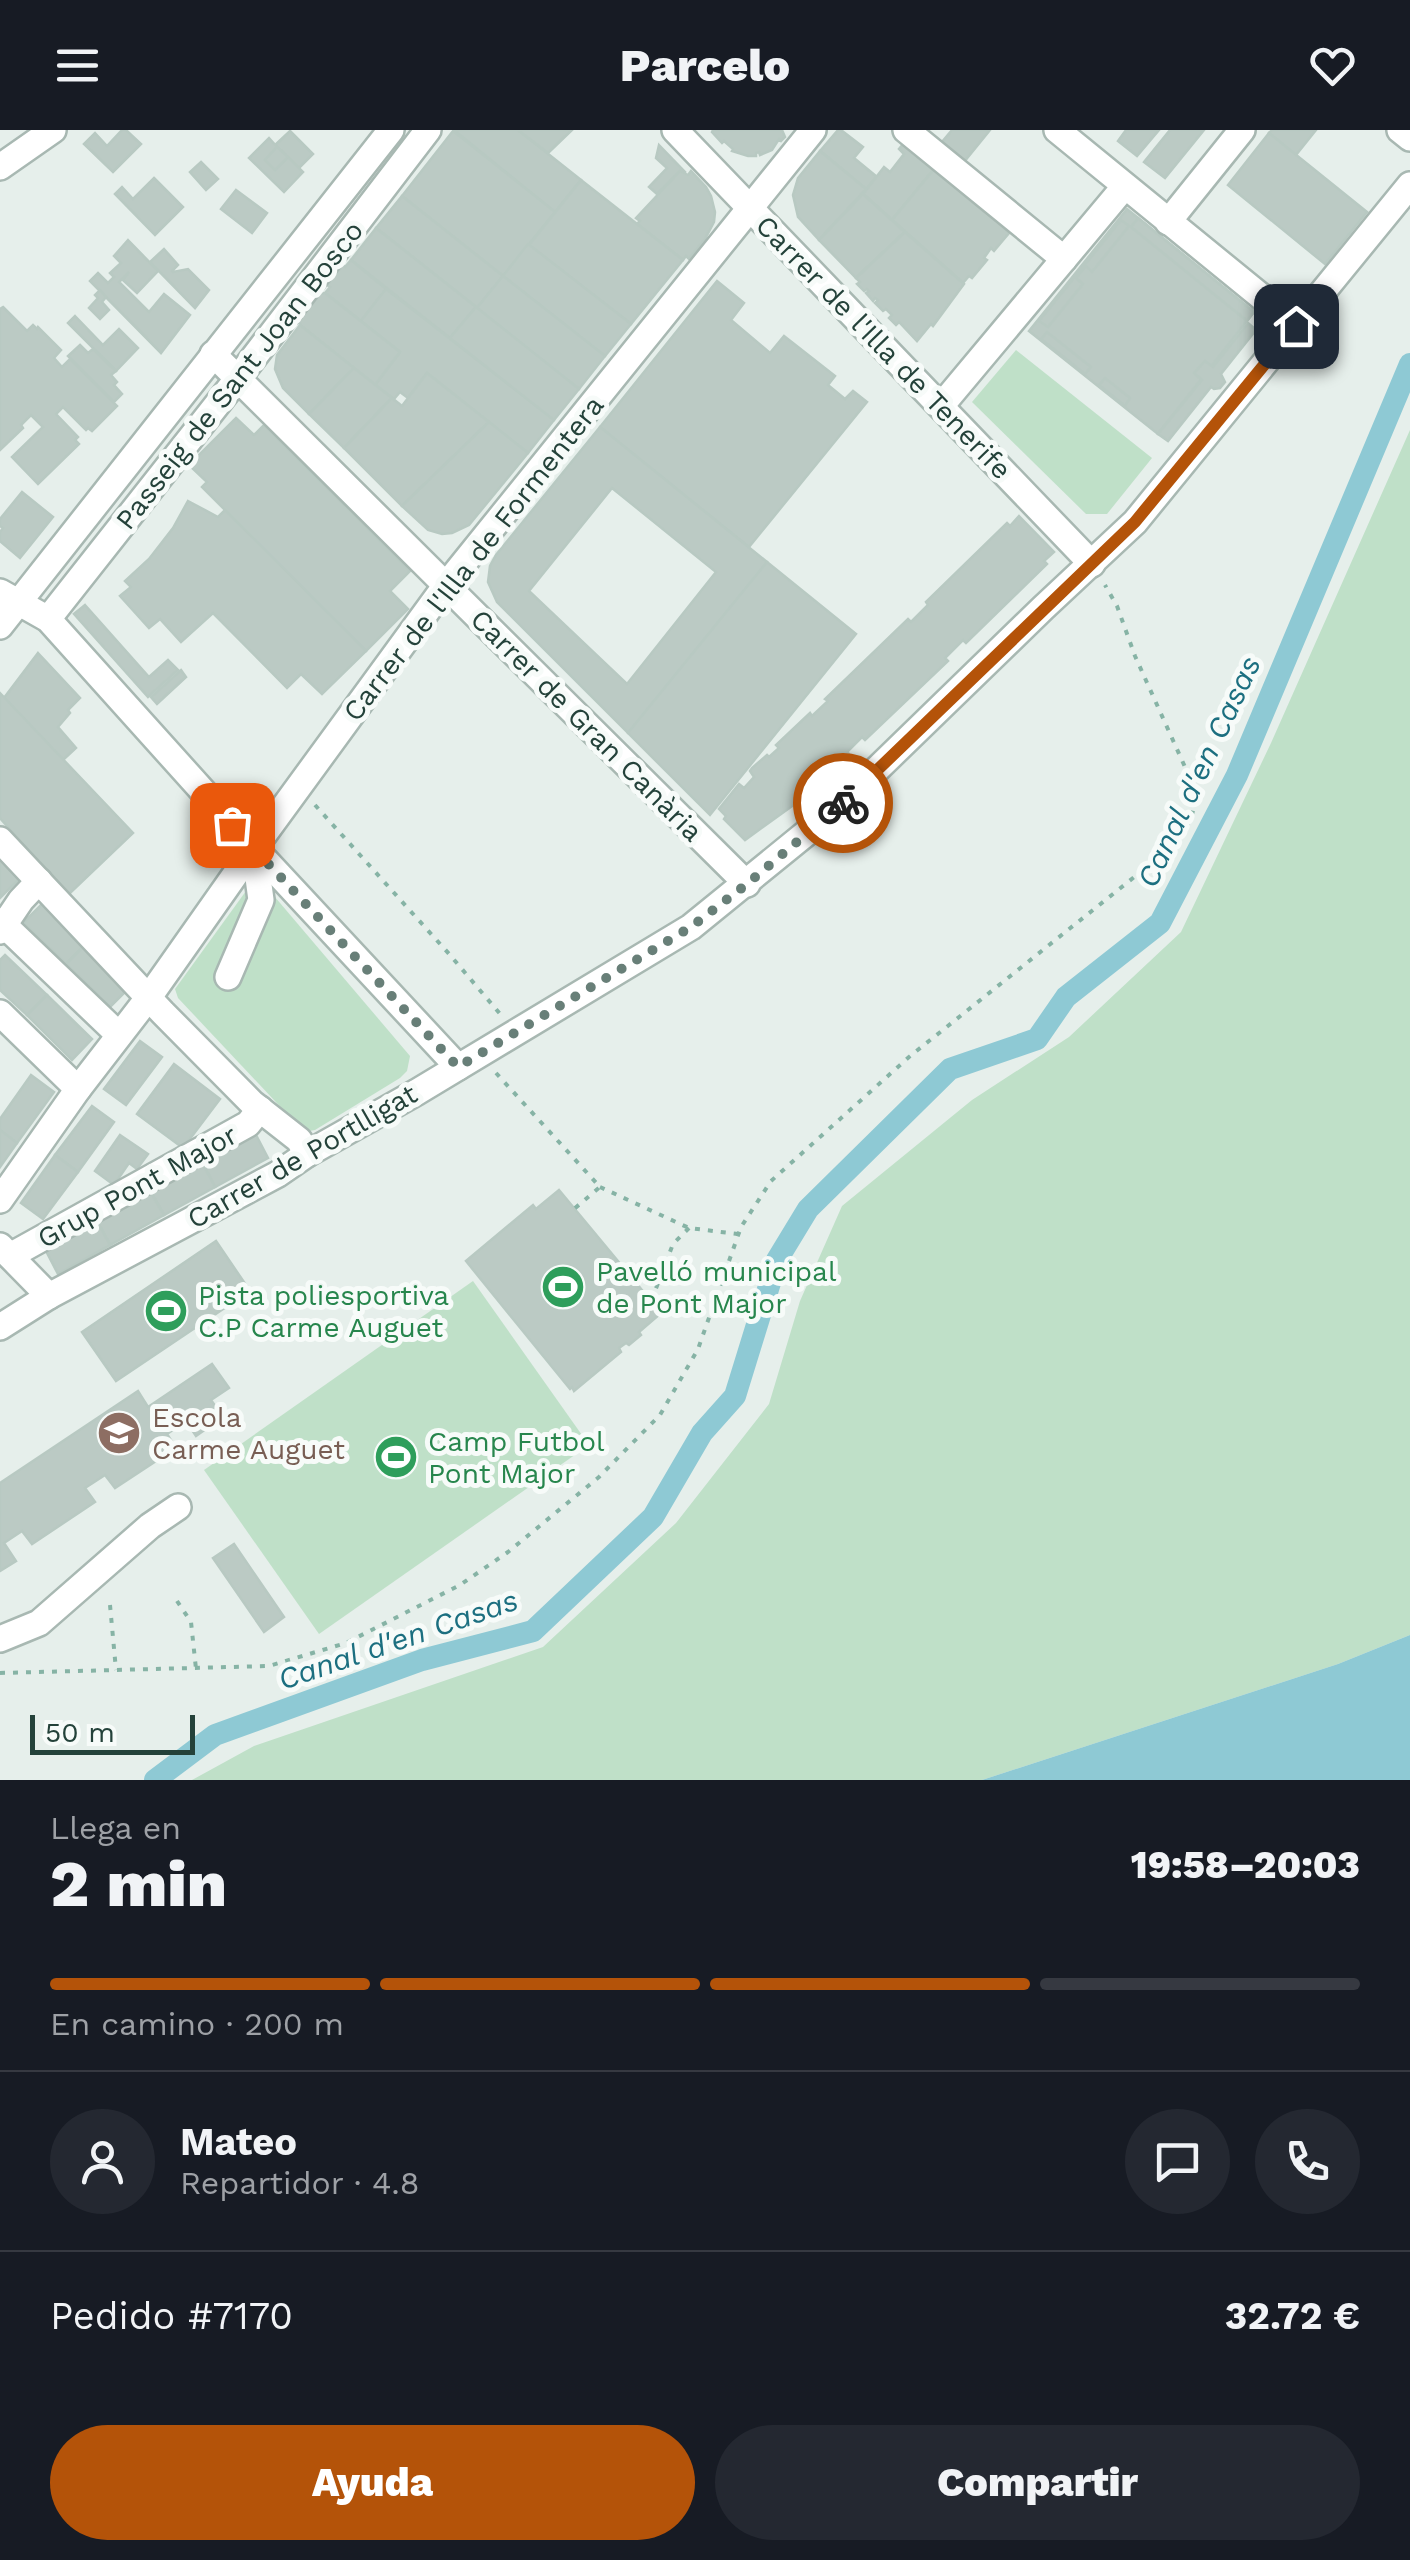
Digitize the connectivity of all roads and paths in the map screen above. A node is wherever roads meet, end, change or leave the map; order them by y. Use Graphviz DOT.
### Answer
graph roads {
  1 [pos="53,130"];
  2 [pos="391,130"];
  3 [pos="428,130"];
  4 [pos="675,130"];
  5 [pos="813,130"];
  6 [pos="906,130"];
  7 [pos="1057,130"];
  8 [pos="1242,130"];
  9 [pos="1400,130"];
  10 [pos="1410,138"];
  11 [pos="0,167"];
  12 [pos="1125,186"];
  13 [pos="1410,186"];
  14 [pos="750,208"];
  15 [pos="1168,222"];
  16 [pos="1064,259"];
  17 [pos="1296,326"];
  18 [pos="213,354"];
  19 [pos="238,378"];
  20 [pos="941,406"];
  21 [pos="1092,564"];
  22 [pos="446,585"];
  23 [pos="9,597"];
  24 [pos="48,619"];
  25 [pos="0,626"];
  26 [pos="298,787"];
  27 [pos="0,840"];
  28 [pos="254,848"];
  29 [pos="38,881"];
  30 [pos="747,884"];
  31 [pos="2,926"];
  32 [pos="228,977"];
  33 [pos="149,997"];
  34 [pos="0,1014"];
  35 [pos="506,1021"];
  36 [pos="118,1035"];
  37 [pos="490,1065"];
  38 [pos="458,1067"];
  39 [pos="78,1089"];
  40 [pos="260,1110"];
  41 [pos="307,1154"];
  42 [pos="600,1187"];
  43 [pos="0,1200"];
  44 [pos="574,1209"];
  45 [pos="689,1228"];
  46 [pos="738,1234"];
  47 [pos="5,1251"];
  48 [pos="49,1296"];
  49 [pos="648,1297"];
  50 [pos="0,1326"];
  51 [pos="178,1507"];
  52 [pos="177,1601"];
  53 [pos="110,1604"];
  54 [pos="0,1639"];
  55 [pos="116,1670"];
  56 [pos="196,1670"];
  57 [pos="0,1673"];
  1 -- 11 [label="street"];
  2 -- 18 [label="street"];
  3 -- 19 [label="street, Passeig de Sant Joan Bosco"];
  4 -- 14 [label="street, Carrer de l'Illa de Tenerife"];
  5 -- 14 [label="street, Carrer de l'Illa de Formentera"];
  6 -- 16 [label="street"];
  7 -- 12 [label="street"];
  8 -- 15 [label="street"];
  9 -- 10 [label="street"];
  12 -- 15 [label="street"];
  12 -- 16 [label="street"];
  13 -- 17 [label="street, Carrer de Portlligat"];
  14 -- 20 [label="street, Carrer de l'Illa de Tenerife"];
  14 -- 22 [label="street, Carrer de l'Illa de Formentera"];
  15 -- 17 [label="street"];
  16 -- 20 [label="street"];
  17 -- 21 [label="street, Carrer de Portlligat"];
  18 -- 19 [label="street, Carrer de Gran Canària"];
  18 -- 23 [label="street"];
  19 -- 22 [label="street, Carrer de Gran Canària"];
  19 -- 24 [label="street, Passeig de Sant Joan Bosco"];
  20 -- 21 [label="street, Carrer de l'Illa de Tenerife"];
  21 -- 30 [label="street, Carrer de Portlligat"];
  21 -- 46 [label="path"];
  22 -- 26 [label="street, Carrer de l'Illa de Formentera"];
  22 -- 30 [label="street, Carrer de Gran Canària"];
  23 -- 24 [label="street"];
  23 -- 25 [label="street"];
  24 -- 28 [label="street"];
  26 -- 28 [label="street, Carrer de l'Illa de Formentera"];
  26 -- 35 [label="path"];
  27 -- 29 [label="street"];
  28 -- 32 [label="street"];
  28 -- 33 [label="street, Carrer de l'Illa de Formentera"];
  28 -- 38 [label="street"];
  29 -- 31 [label="street"];
  29 -- 33 [label="street"];
  30 -- 38 [label="street, Carrer de Portlligat"];
  31 -- 36 [label="street"];
  33 -- 36 [label="street, Grup Pont Major"];
  33 -- 40 [label="street"];
  34 -- 39 [label="street"];
  36 -- 39 [label="street, Grup Pont Major"];
  37 -- 42 [label="path"];
  38 -- 41 [label="street, Carrer de Portlligat"];
  39 -- 43 [label="street, Grup Pont Major"];
  40 -- 41 [label="street"];
  40 -- 47 [label="street, Grup Pont Major"];
  41 -- 48 [label="street, Carrer de Portlligat"];
  42 -- 44 [label="path"];
  42 -- 45 [label="path"];
  45 -- 46 [label="path"];
  45 -- 49 [label="path"];
  46 -- 56 [label="path"];
  47 -- 48 [label="street"];
  48 -- 50 [label="street, Carrer de Portlligat"];
  51 -- 54 [label="street"];
  52 -- 56 [label="path"];
  53 -- 55 [label="path"];
  55 -- 56 [label="path"];
  55 -- 57 [label="path"];
}
